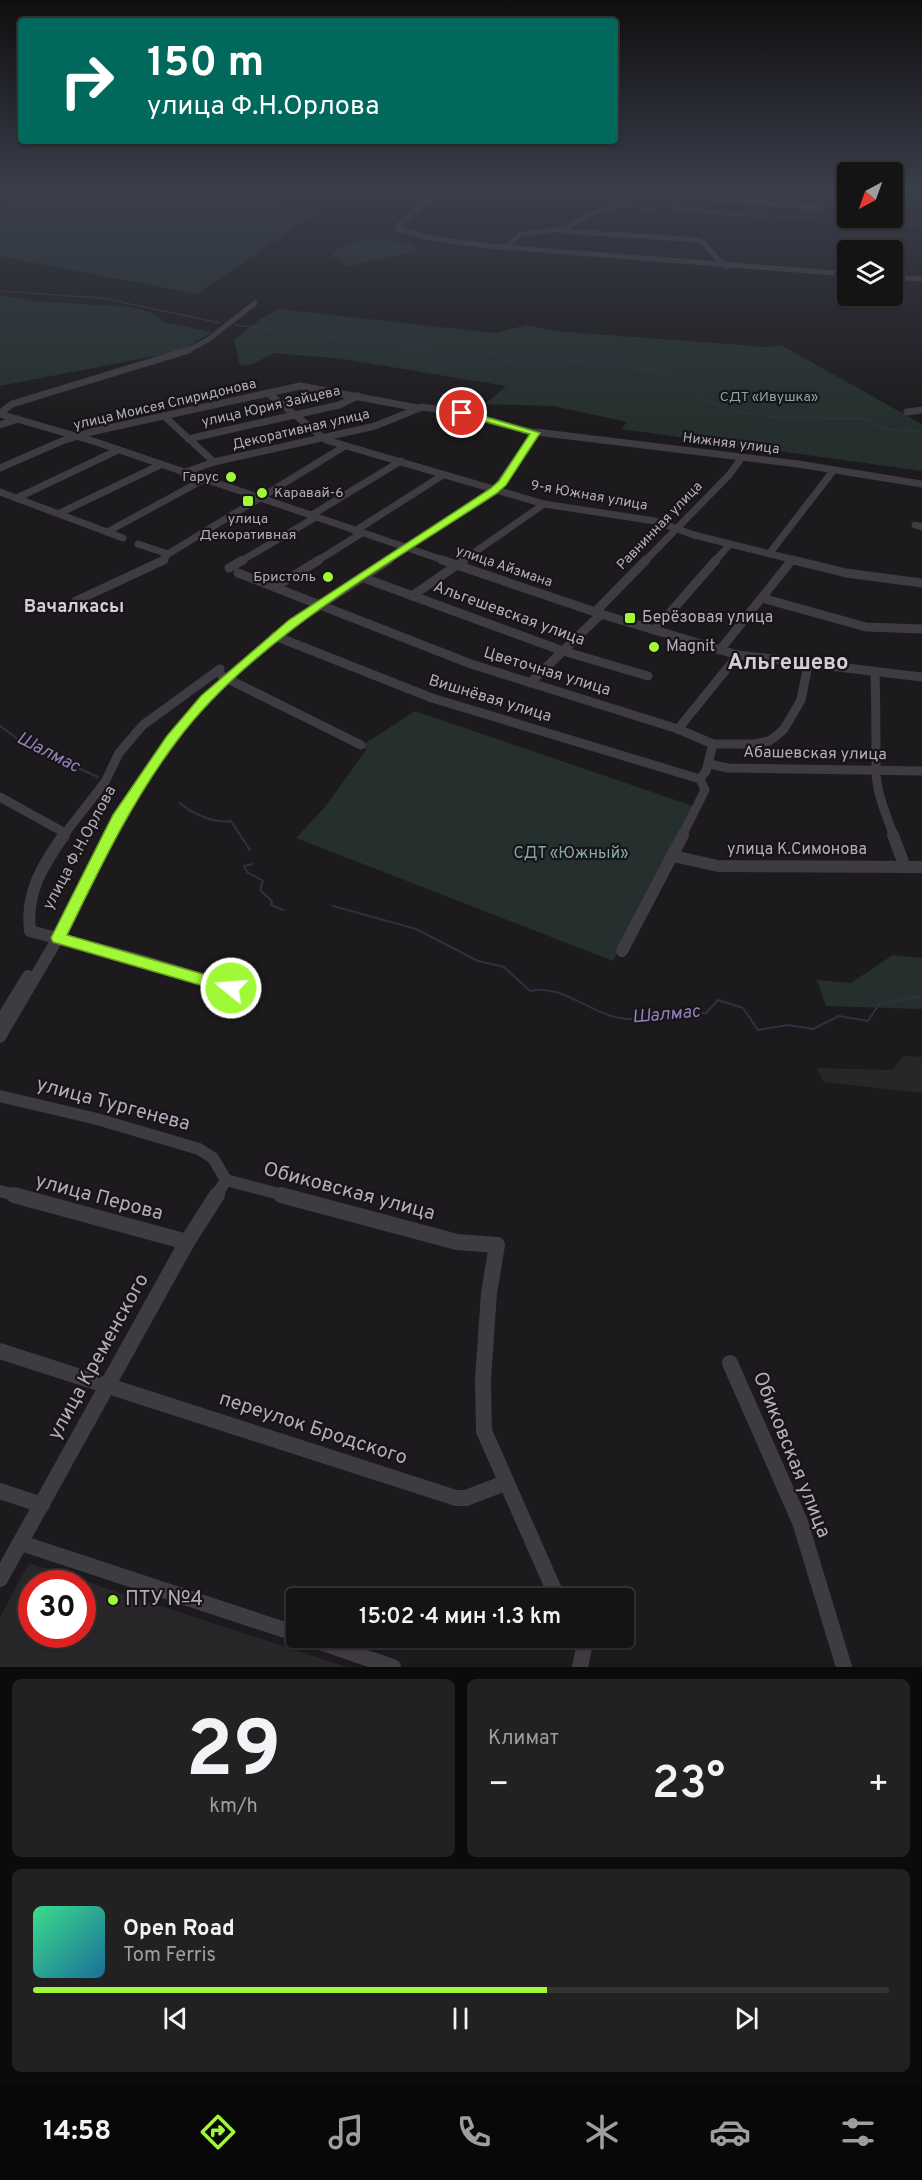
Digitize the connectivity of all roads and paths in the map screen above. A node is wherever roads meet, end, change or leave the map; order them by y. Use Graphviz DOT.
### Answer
graph roads {
  1 [pos="740,268"];
  2 [pos="837,273"];
  3 [pos="903,278"];
  4 [pos="922,279"];
  5 [pos="255,303"];
  6 [pos="305,386"];
  7 [pos="269,394"];
  8 [pos="358,396"];
  9 [pos="420,408"];
  10 [pos="922,410"];
  11 [pos="907,412"];
  12 [pos="297,415"];
  13 [pos="164,416"];
  14 [pos="18,419"];
  15 [pos="0,425"];
  16 [pos="536,433"];
  17 [pos="78,436"];
  18 [pos="323,438"];
  19 [pos="188,439"];
  20 [pos="345,446"];
  21 [pos="118,450"];
  22 [pos="742,457"];
  23 [pos="401,461"];
  24 [pos="214,462"];
  25 [pos="160,465"];
  26 [pos="0,468"];
  27 [pos="833,471"];
  28 [pos="183,473"];
  29 [pos="443,475"];
  30 [pos="203,480"];
  31 [pos="922,484"];
  32 [pos="494,491"];
  33 [pos="0,492"];
  34 [pos="17,498"];
  35 [pos="259,498"];
  36 [pos="544,504"];
  37 [pos="60,513"];
  38 [pos="313,516"];
  39 [pos="675,529"];
  40 [pos="107,532"];
  41 [pos="358,532"];
  42 [pos="123,538"];
  43 [pos="138,544"];
  44 [pos="730,544"];
  45 [pos="406,547"];
  46 [pos="168,554"];
  47 [pos="769,554"];
  48 [pos="792,561"];
  49 [pos="456,565"];
  50 [pos="229,568"];
  51 [pos="238,573"];
  52 [pos="361,577"];
  53 [pos="922,583"];
  54 [pos="275,587"];
  55 [pos="412,596"];
  56 [pos="762,598"];
  57 [pos="76,601"];
  58 [pos="316,604"];
  59 [pos="598,613"];
  60 [pos="922,629"];
  61 [pos="655,630"];
  62 [pos="275,636"];
  63 [pos="720,650"];
  64 [pos="563,651"];
  65 [pos="738,655"];
  66 [pos="808,666"];
  67 [pos="875,672"];
  68 [pos="226,673"];
  69 [pos="648,676"];
  70 [pos="922,677"];
  71 [pos="530,683"];
  72 [pos="678,729"];
  73 [pos="713,744"];
  74 [pos="362,745"];
  75 [pos="709,764"];
  76 [pos="876,770"];
  77 [pos="922,771"];
  78 [pos="700,779"];
  79 [pos="0,797"];
  80 [pos="65,833"];
  81 [pos="673,856"];
  82 [pos="905,867"];
  83 [pos="922,867"];
  84 [pos="55,937"];
  85 [pos="622,951"];
  86 [pos="231,988"];
  87 [pos="0,1022"];
  88 [pos="0,1037"];
  89 [pos="0,1096"];
  90 [pos="226,1180"];
  91 [pos="0,1191"];
  92 [pos="188,1242"];
  93 [pos="0,1351"];
  94 [pos="730,1363"];
  95 [pos="107,1385"];
  96 [pos="506,1483"];
  97 [pos="0,1491"];
  98 [pos="42,1504"];
  99 [pos="21,1543"];
  100 [pos="0,1580"];
  101 [pos="553,1588"];
  102 [pos="286,1630"];
  103 [pos="337,1648"];
  104 [pos="584,1648"];
  105 [pos="393,1667"];
  106 [pos="580,1667"];
  107 [pos="844,1667"];
  1 -- 2 [label="street"];
  3 -- 4 [label="street"];
  5 -- 14 [label="street"];
  6 -- 7 [label="street, улица Моисея Спиридонова"];
  6 -- 8 [label="street, Нижняя улица"];
  7 -- 12 [label="street, 9-я Южная улица"];
  7 -- 13 [label="street, улица Моисея Спиридонова"];
  8 -- 9 [label="street, Нижняя улица"];
  8 -- 12 [label="street, улица Юрия Зайцева"];
  9 -- 16 [label="street, Нижняя улица"];
  9 -- 18 [label="street, Декоративная улица"];
  10 -- 11 [label="street"];
  12 -- 18 [label="street, 9-я Южная улица"];
  12 -- 19 [label="street, улица Юрия Зайцева"];
  13 -- 17 [label="street, улица Моисея Спиридонова"];
  13 -- 19 [label="street"];
  14 -- 15 [label="street"];
  14 -- 17 [label="street, улица Айзмана"];
  16 -- 22 [label="street, Нижняя улица"];
  16 -- 32 [label="street"];
  17 -- 21 [label="street, улица Айзмана"];
  17 -- 26 [label="street, улица Моисея Спиридонова"];
  18 -- 20 [label="street, 9-я Южная улица"];
  18 -- 24 [label="street, Декоративная улица"];
  19 -- 24 [label="street"];
  20 -- 23 [label="street, 9-я Южная улица"];
  20 -- 35 [label="street"];
  21 -- 25 [label="street, улица Айзмана"];
  21 -- 34 [label="street"];
  22 -- 27 [label="street, Нижняя улица"];
  22 -- 39 [label="street, Равнинная улица"];
  23 -- 29 [label="street, 9-я Южная улица"];
  23 -- 38 [label="street"];
  24 -- 28 [label="street, Декоративная улица"];
  25 -- 28 [label="street, улица Айзмана"];
  25 -- 37 [label="street"];
  27 -- 31 [label="street, Нижняя улица"];
  27 -- 47 [label="street"];
  28 -- 30 [label="street, улица Айзмана"];
  29 -- 32 [label="street, 9-я Южная улица"];
  29 -- 41 [label="street"];
  30 -- 35 [label="street, улица Айзмана"];
  30 -- 40 [label="street"];
  32 -- 36 [label="street, 9-я Южная улица"];
  32 -- 45 [label="street"];
  33 -- 34 [label="street"];
  34 -- 37 [label="street"];
  35 -- 38 [label="street, улица Айзмана"];
  35 -- 46 [label="street"];
  36 -- 39 [label="street, 9-я Южная улица"];
  36 -- 49 [label="street"];
  37 -- 40 [label="street"];
  38 -- 41 [label="street, улица Айзмана"];
  38 -- 50 [label="street"];
  39 -- 44 [label="street, 9-я Южная улица"];
  39 -- 59 [label="street, Равнинная улица"];
  40 -- 42 [label="street"];
  41 -- 45 [label="street, улица Айзмана"];
  41 -- 54 [label="street"];
  43 -- 46 [label="street"];
  44 -- 47 [label="street, 9-я Южная улица"];
  44 -- 61 [label="street"];
  45 -- 49 [label="street, улица Айзмана"];
  45 -- 52 [label="street, улица Ф.Н.Орлова"];
  45 -- 58 [label="street, улица Ф.Н.Орлова"];
  46 -- 57 [label="street"];
  47 -- 48 [label="street, 9-я Южная улица"];
  48 -- 53 [label="street, 9-я Южная улица"];
  48 -- 56 [label="street"];
  49 -- 55 [label="street"];
  49 -- 59 [label="street, улица Айзмана"];
  51 -- 54 [label="street, Цветочная улица"];
  52 -- 55 [label="street, Альгешевская улица"];
  52 -- 58 [label="street, улица Ф.Н.Орлова"];
  54 -- 58 [label="street, Цветочная улица"];
  55 -- 64 [label="street, Альгешевская улица"];
  56 -- 60 [label="street"];
  56 -- 63 [label="street"];
  58 -- 62 [label="street, улица Ф.Н.Орлова"];
  58 -- 68 [label="street, улица Ф.Н.Орлова"];
  58 -- 71 [label="street, Цветочная улица"];
  59 -- 61 [label="street, улица Айзмана"];
  59 -- 64 [label="street, Равнинная улица"];
  61 -- 63 [label="street, улица Айзмана"];
  62 -- 68 [label="street, улица Ф.Н.Орлова"];
  62 -- 78 [label="street, Вишнёвая улица"];
  63 -- 65 [label="street, улица Айзмана"];
  64 -- 69 [label="street, Альгешевская улица"];
  64 -- 71 [label="street, Равнинная улица"];
  65 -- 66 [label="street, улица Айзмана"];
  65 -- 72 [label="street"];
  66 -- 67 [label="street, улица Айзмана"];
  66 -- 73 [label="street, Цветочная улица"];
  67 -- 70 [label="street, улица Айзмана"];
  67 -- 76 [label="street"];
  68 -- 74 [label="street"];
  68 -- 80 [label="street"];
  68 -- 84 [label="street, улица Ф.Н.Орлова"];
  71 -- 72 [label="street, Цветочная улица"];
  72 -- 73 [label="street, Цветочная улица"];
  73 -- 75 [label="street"];
  75 -- 76 [label="street, Абашевская улица"];
  75 -- 78 [label="street"];
  76 -- 77 [label="street, Абашевская улица"];
  76 -- 82 [label="street"];
  78 -- 81 [label="street"];
  79 -- 80 [label="street"];
  80 -- 84 [label="street"];
  81 -- 82 [label="street, улица К.Симонова"];
  81 -- 85 [label="street"];
  82 -- 83 [label="street, улица К.Симонова"];
  84 -- 86 [label="street"];
  84 -- 87 [label="street, улица Ф.Н.Орлова"];
  84 -- 88 [label="street, улица Ф.Н.Орлова"];
  89 -- 90 [label="street, улица Тургенева"];
  90 -- 92 [label="street, улица Кременского"];
  90 -- 96 [label="street, Обиковская улица"];
  91 -- 92 [label="street, улица Перова"];
  92 -- 95 [label="street, улица Кременского"];
  93 -- 95 [label="street, переулок Бродского"];
  94 -- 107 [label="street, Обиковская улица"];
  95 -- 96 [label="street, переулок Бродского"];
  95 -- 98 [label="street, улица Кременского"];
  96 -- 101 [label="street"];
  97 -- 98 [label="street"];
  98 -- 99 [label="street, улица Кременского"];
  99 -- 100 [label="street, улица Кременского"];
  99 -- 102 [label="street"];
  103 -- 105 [label="street"];
  104 -- 106 [label="street"];
}
